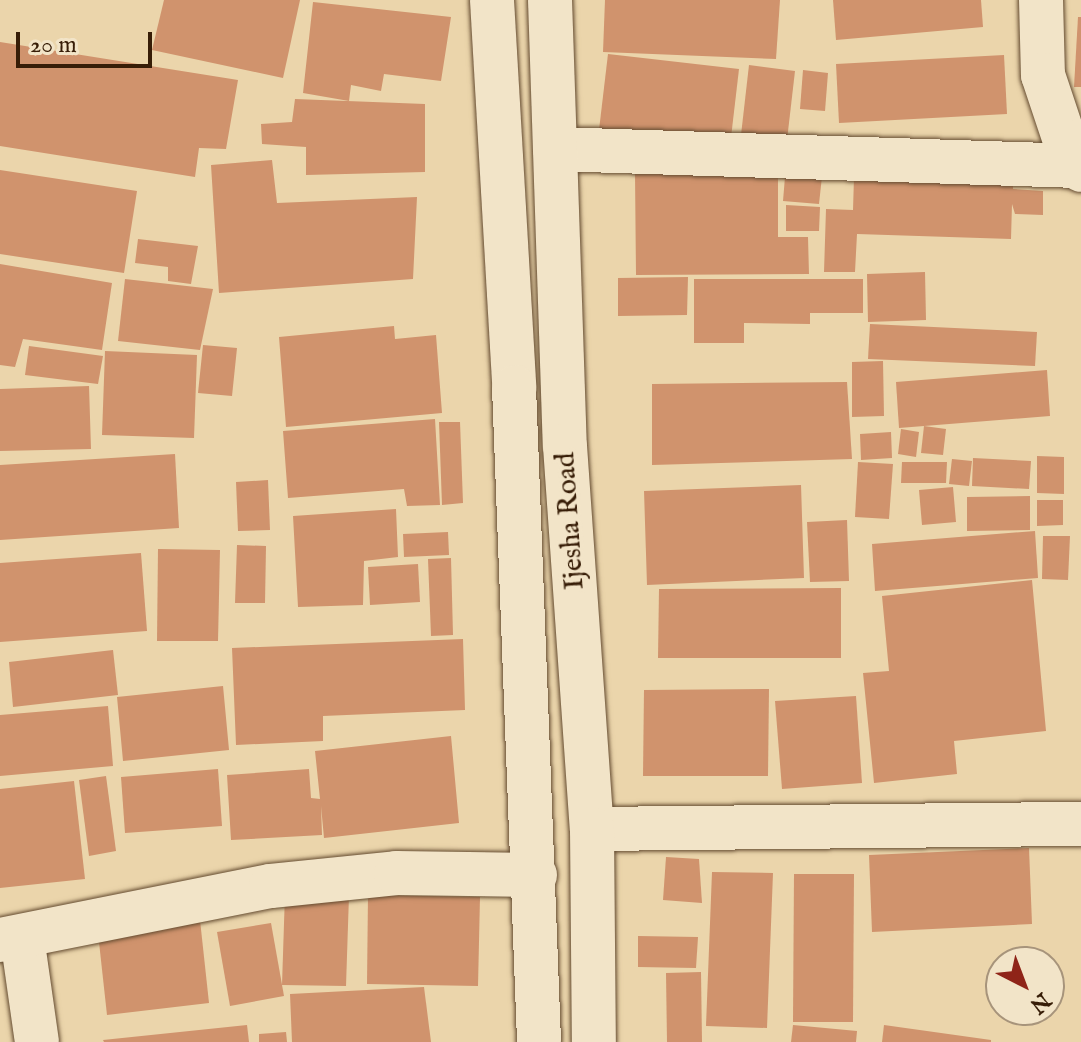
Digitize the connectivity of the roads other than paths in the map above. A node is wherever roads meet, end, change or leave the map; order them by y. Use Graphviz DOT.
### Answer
graph roads {
  1 [pos="492,0"];
  2 [pos="550,0"];
  3 [pos="1041,0"];
  4 [pos="555,149"];
  5 [pos="1080,168"];
  6 [pos="1081,824"];
  7 [pos="592,829"];
  8 [pos="535,875"];
  9 [pos="11,939"];
  10 [pos="37,1042"];
  11 [pos="539,1042"];
  12 [pos="594,1042"];
  1 -- 8 [label="main road, Ijesha Road"];
  2 -- 4 [label="main road, Ijesha Road"];
  3 -- 5 [label="main road"];
  4 -- 5 [label="main road"];
  4 -- 7 [label="main road, Ijesha Road"];
  6 -- 7 [label="main road"];
  7 -- 12 [label="main road, Ijesha Road"];
  8 -- 9 [label="main road"];
  8 -- 11 [label="main road, Ijesha Road"];
  9 -- 10 [label="main road"];
}
